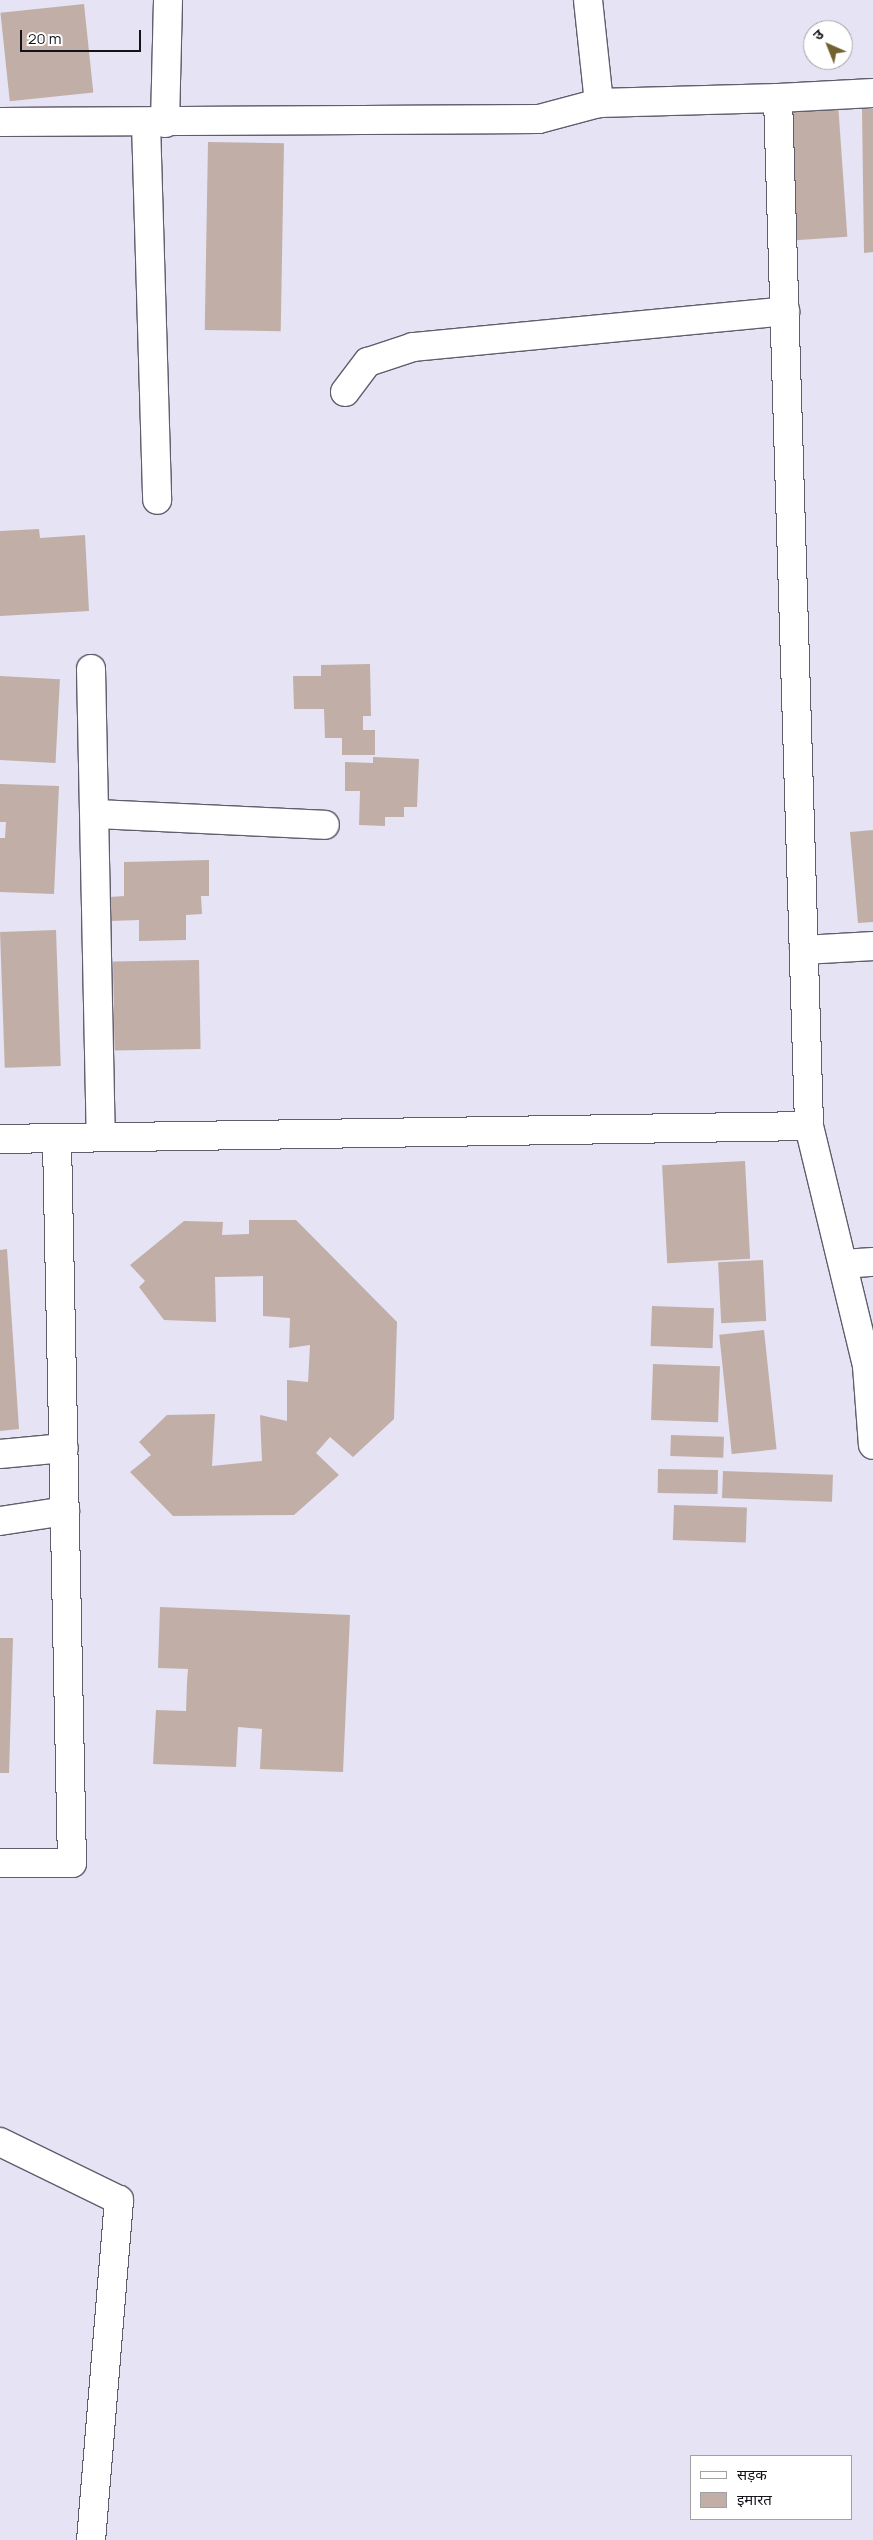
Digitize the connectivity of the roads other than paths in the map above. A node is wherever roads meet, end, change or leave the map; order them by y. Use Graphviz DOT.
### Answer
graph roads {
  1 [pos="168,0"];
  2 [pos="588,0"];
  3 [pos="873,93"];
  4 [pos="778,98"];
  5 [pos="599,103"];
  6 [pos="0,122"];
  7 [pos="156,123"];
  8 [pos="785,311"];
  9 [pos="345,392"];
  10 [pos="157,500"];
  11 [pos="91,668"];
  12 [pos="96,814"];
  13 [pos="326,824"];
  14 [pos="873,946"];
  15 [pos="804,950"];
  16 [pos="809,1126"];
  17 [pos="101,1137"];
  18 [pos="57,1138"];
  19 [pos="0,1139"];
  20 [pos="873,1262"];
  21 [pos="843,1264"];
  22 [pos="873,1445"];
  23 [pos="64,1448"];
  24 [pos="0,1454"];
  25 [pos="65,1511"];
  26 [pos="0,1521"];
  27 [pos="0,1864"];
  28 [pos="0,2142"];
  29 [pos="91,2540"];
  1 -- 7 [label="street"];
  2 -- 5 [label="street"];
  3 -- 4 [label="street"];
  4 -- 5 [label="street"];
  4 -- 8 [label="street"];
  5 -- 7 [label="street"];
  6 -- 7 [label="street"];
  7 -- 10 [label="street"];
  8 -- 9 [label="street"];
  8 -- 15 [label="street"];
  11 -- 12 [label="street"];
  12 -- 13 [label="street"];
  12 -- 17 [label="street"];
  14 -- 15 [label="street"];
  15 -- 16 [label="street"];
  16 -- 17 [label="street"];
  16 -- 21 [label="street"];
  17 -- 18 [label="street"];
  18 -- 19 [label="street"];
  18 -- 23 [label="street"];
  20 -- 21 [label="street"];
  21 -- 22 [label="street"];
  23 -- 24 [label="street"];
  23 -- 25 [label="street"];
  25 -- 26 [label="street"];
  25 -- 27 [label="street"];
  28 -- 29 [label="street"];
}
